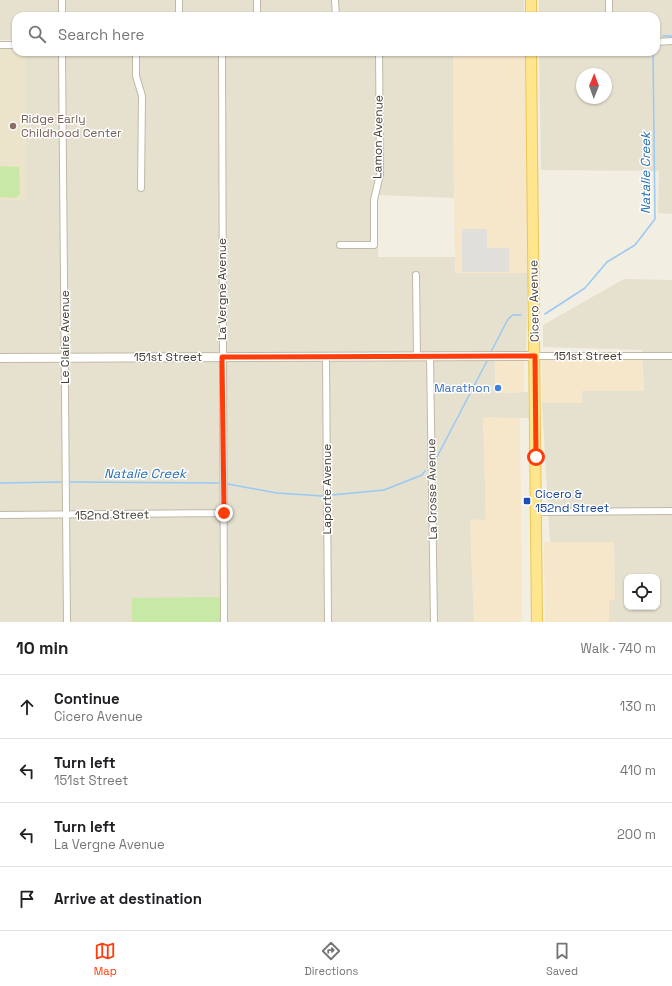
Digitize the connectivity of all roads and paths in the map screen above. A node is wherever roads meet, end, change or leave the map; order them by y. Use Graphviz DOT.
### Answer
graph roads {
  1 [pos="62,0"];
  2 [pos="179,0"];
  3 [pos="257,0"];
  4 [pos="336,0"];
  5 [pos="531,0"];
  6 [pos="609,0"];
  7 [pos="62,12"];
  8 [pos="179,12"];
  9 [pos="257,12"];
  10 [pos="336,12"];
  11 [pos="531,12"];
  12 [pos="609,12"];
  13 [pos="660,42"];
  14 [pos="672,42"];
  15 [pos="0,45"];
  16 [pos="12,45"];
  17 [pos="62,56"];
  18 [pos="136,56"];
  19 [pos="222,56"];
  20 [pos="379,56"];
  21 [pos="531,56"];
  22 [pos="142,188"];
  23 [pos="340,246"];
  24 [pos="416,275"];
  25 [pos="417,356"];
  26 [pos="430,356"];
  27 [pos="535,356"];
  28 [pos="672,356"];
  29 [pos="222,357"];
  30 [pos="326,357"];
  31 [pos="0,358"];
  32 [pos="65,358"];
  33 [pos="536,512"];
  34 [pos="672,512"];
  35 [pos="224,513"];
  36 [pos="0,516"];
  37 [pos="66,516"];
  38 [pos="67,622"];
  39 [pos="224,622"];
  40 [pos="328,622"];
  41 [pos="434,622"];
  42 [pos="537,622"];
  1 -- 7 [label="street"];
  2 -- 8 [label="street"];
  3 -- 9 [label="street"];
  4 -- 10 [label="street"];
  5 -- 11 [label="main road"];
  6 -- 12 [label="street"];
  13 -- 14 [label="street"];
  15 -- 16 [label="street"];
  17 -- 32 [label="street, Le Claire Avenue"];
  18 -- 22 [label="street"];
  19 -- 29 [label="street, La Vergne Avenue"];
  20 -- 23 [label="street, Lamon Avenue"];
  21 -- 27 [label="main road, Cicero Avenue"];
  24 -- 25 [label="street"];
  25 -- 26 [label="street, 151st Street"];
  25 -- 30 [label="street, 151st Street"];
  26 -- 27 [label="street, 151st Street"];
  26 -- 41 [label="street, La Crosse Avenue"];
  27 -- 28 [label="street, 151st Street"];
  27 -- 33 [label="main road, Cicero Avenue"];
  29 -- 30 [label="street, 151st Street"];
  29 -- 32 [label="street, 151st Street"];
  29 -- 35 [label="street, La Vergne Avenue"];
  30 -- 40 [label="street, Laporte Avenue"];
  31 -- 32 [label="street, 151st Street"];
  32 -- 37 [label="street, Le Claire Avenue"];
  33 -- 34 [label="street"];
  33 -- 42 [label="main road, Cicero Avenue"];
  35 -- 37 [label="street, 152nd Street"];
  35 -- 39 [label="street, La Vergne Avenue"];
  36 -- 37 [label="street, 152nd Street"];
  37 -- 38 [label="street, Le Claire Avenue"];
}
